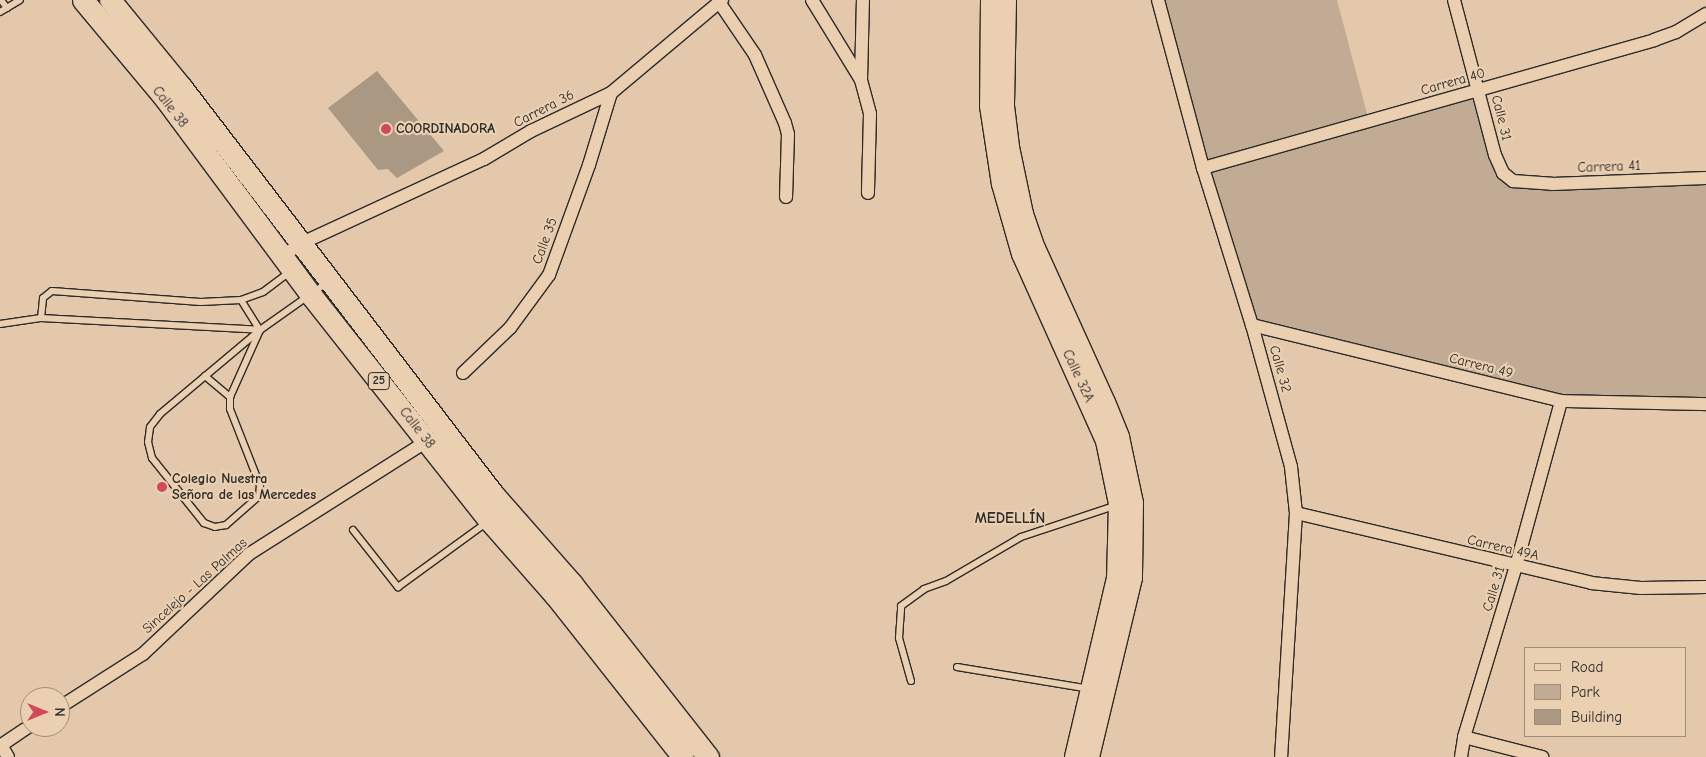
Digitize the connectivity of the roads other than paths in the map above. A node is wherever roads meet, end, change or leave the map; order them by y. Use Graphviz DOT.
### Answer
graph roads {
  1 [pos="1,0"];
  2 [pos="20,0"];
  3 [pos="83,0"];
  4 [pos="812,0"];
  5 [pos="863,0"];
  6 [pos="990,0"];
  7 [pos="1007,0"];
  8 [pos="1158,0"];
  9 [pos="1454,0"];
  10 [pos="720,1"];
  11 [pos="116,5"];
  12 [pos="7,8"];
  13 [pos="0,12"];
  14 [pos="1706,14"];
  15 [pos="861,80"];
  16 [pos="1478,91"];
  17 [pos="611,93"];
  18 [pos="1203,168"];
  19 [pos="1706,178"];
  20 [pos="1513,181"];
  21 [pos="868,194"];
  22 [pos="786,197"];
  23 [pos="298,259"];
  24 [pos="329,281"];
  25 [pos="311,295"];
  26 [pos="242,300"];
  27 [pos="41,318"];
  28 [pos="0,324"];
  29 [pos="1252,325"];
  30 [pos="260,330"];
  31 [pos="463,372"];
  32 [pos="205,376"];
  33 [pos="230,397"];
  34 [pos="1561,401"];
  35 [pos="1706,404"];
  36 [pos="427,441"];
  37 [pos="1118,504"];
  38 [pos="1296,513"];
  39 [pos="489,520"];
  40 [pos="353,530"];
  41 [pos="1516,566"];
  42 [pos="1706,587"];
  43 [pos="957,667"];
  44 [pos="911,681"];
  45 [pos="1091,689"];
  46 [pos="70,701"];
  47 [pos="20,732"];
  48 [pos="1464,737"];
  49 [pos="0,745"];
  50 [pos="8,757"];
  51 [pos="683,757"];
  52 [pos="708,757"];
  53 [pos="1074,757"];
  54 [pos="1090,757"];
  55 [pos="1281,757"];
  56 [pos="1462,757"];
  57 [pos="1542,757"];
  1 -- 12 [label="lane"];
  2 -- 12 [label="lane"];
  3 -- 23 [label="highway, Calle 38 / 25"];
  4 -- 15 [label="street"];
  5 -- 15 [label="street"];
  6 -- 37 [label="main road, Calle 32A"];
  7 -- 54 [label="main road, Calle 32A"];
  8 -- 18 [label="street, Calle 32"];
  9 -- 16 [label="street, Calle 31"];
  10 -- 17 [label="street, Carrera 36"];
  10 -- 22 [label="street"];
  11 -- 23 [label="highway, Calle 38 / 25"];
  12 -- 13 [label="lane"];
  14 -- 16 [label="street, Carrera 40"];
  15 -- 21 [label="street"];
  16 -- 18 [label="street, Carrera 40"];
  16 -- 20 [label="street, Calle 31"];
  17 -- 23 [label="street, Carrera 36"];
  17 -- 31 [label="street, Calle 35"];
  18 -- 29 [label="street, Calle 32"];
  19 -- 20 [label="street, Carrera 41"];
  23 -- 24 [label="highway, Calle 38 / 25"];
  23 -- 25 [label="highway, Calle 38 / 25"];
  23 -- 26 [label="lane"];
  24 -- 25 [label="lane"];
  24 -- 52 [label="highway, Calle 38 / 25"];
  25 -- 30 [label="lane"];
  25 -- 36 [label="highway, Calle 38 / 25"];
  26 -- 27 [label="lane"];
  26 -- 30 [label="lane"];
  27 -- 28 [label="lane"];
  27 -- 30 [label="lane"];
  29 -- 34 [label="street, Carrera 49"];
  29 -- 38 [label="street, Calle 32"];
  30 -- 32 [label="lane"];
  30 -- 33 [label="lane"];
  32 -- 33 [label="lane"];
  32 -- 33 [label="lane"];
  34 -- 35 [label="street, Carrera 49"];
  34 -- 41 [label="street, Calle 31"];
  36 -- 39 [label="highway, Calle 38 / 25"];
  36 -- 46 [label="street, Sincelejo - Las Palmas"];
  37 -- 44 [label="lane"];
  37 -- 45 [label="main road, Calle 32A"];
  38 -- 41 [label="street, Carrera 49A"];
  38 -- 55 [label="street, Calle 32"];
  39 -- 40 [label="lane"];
  39 -- 51 [label="highway, Calle 38 / 25"];
  41 -- 42 [label="street, Carrera 49A"];
  41 -- 48 [label="street, Calle 31"];
  43 -- 45 [label="lane"];
  45 -- 53 [label="main road, Calle 32A"];
  47 -- 49 [label="street"];
  48 -- 56 [label="street, Calle 31"];
  48 -- 57 [label="street"];
  49 -- 50 [label="street"];
}
